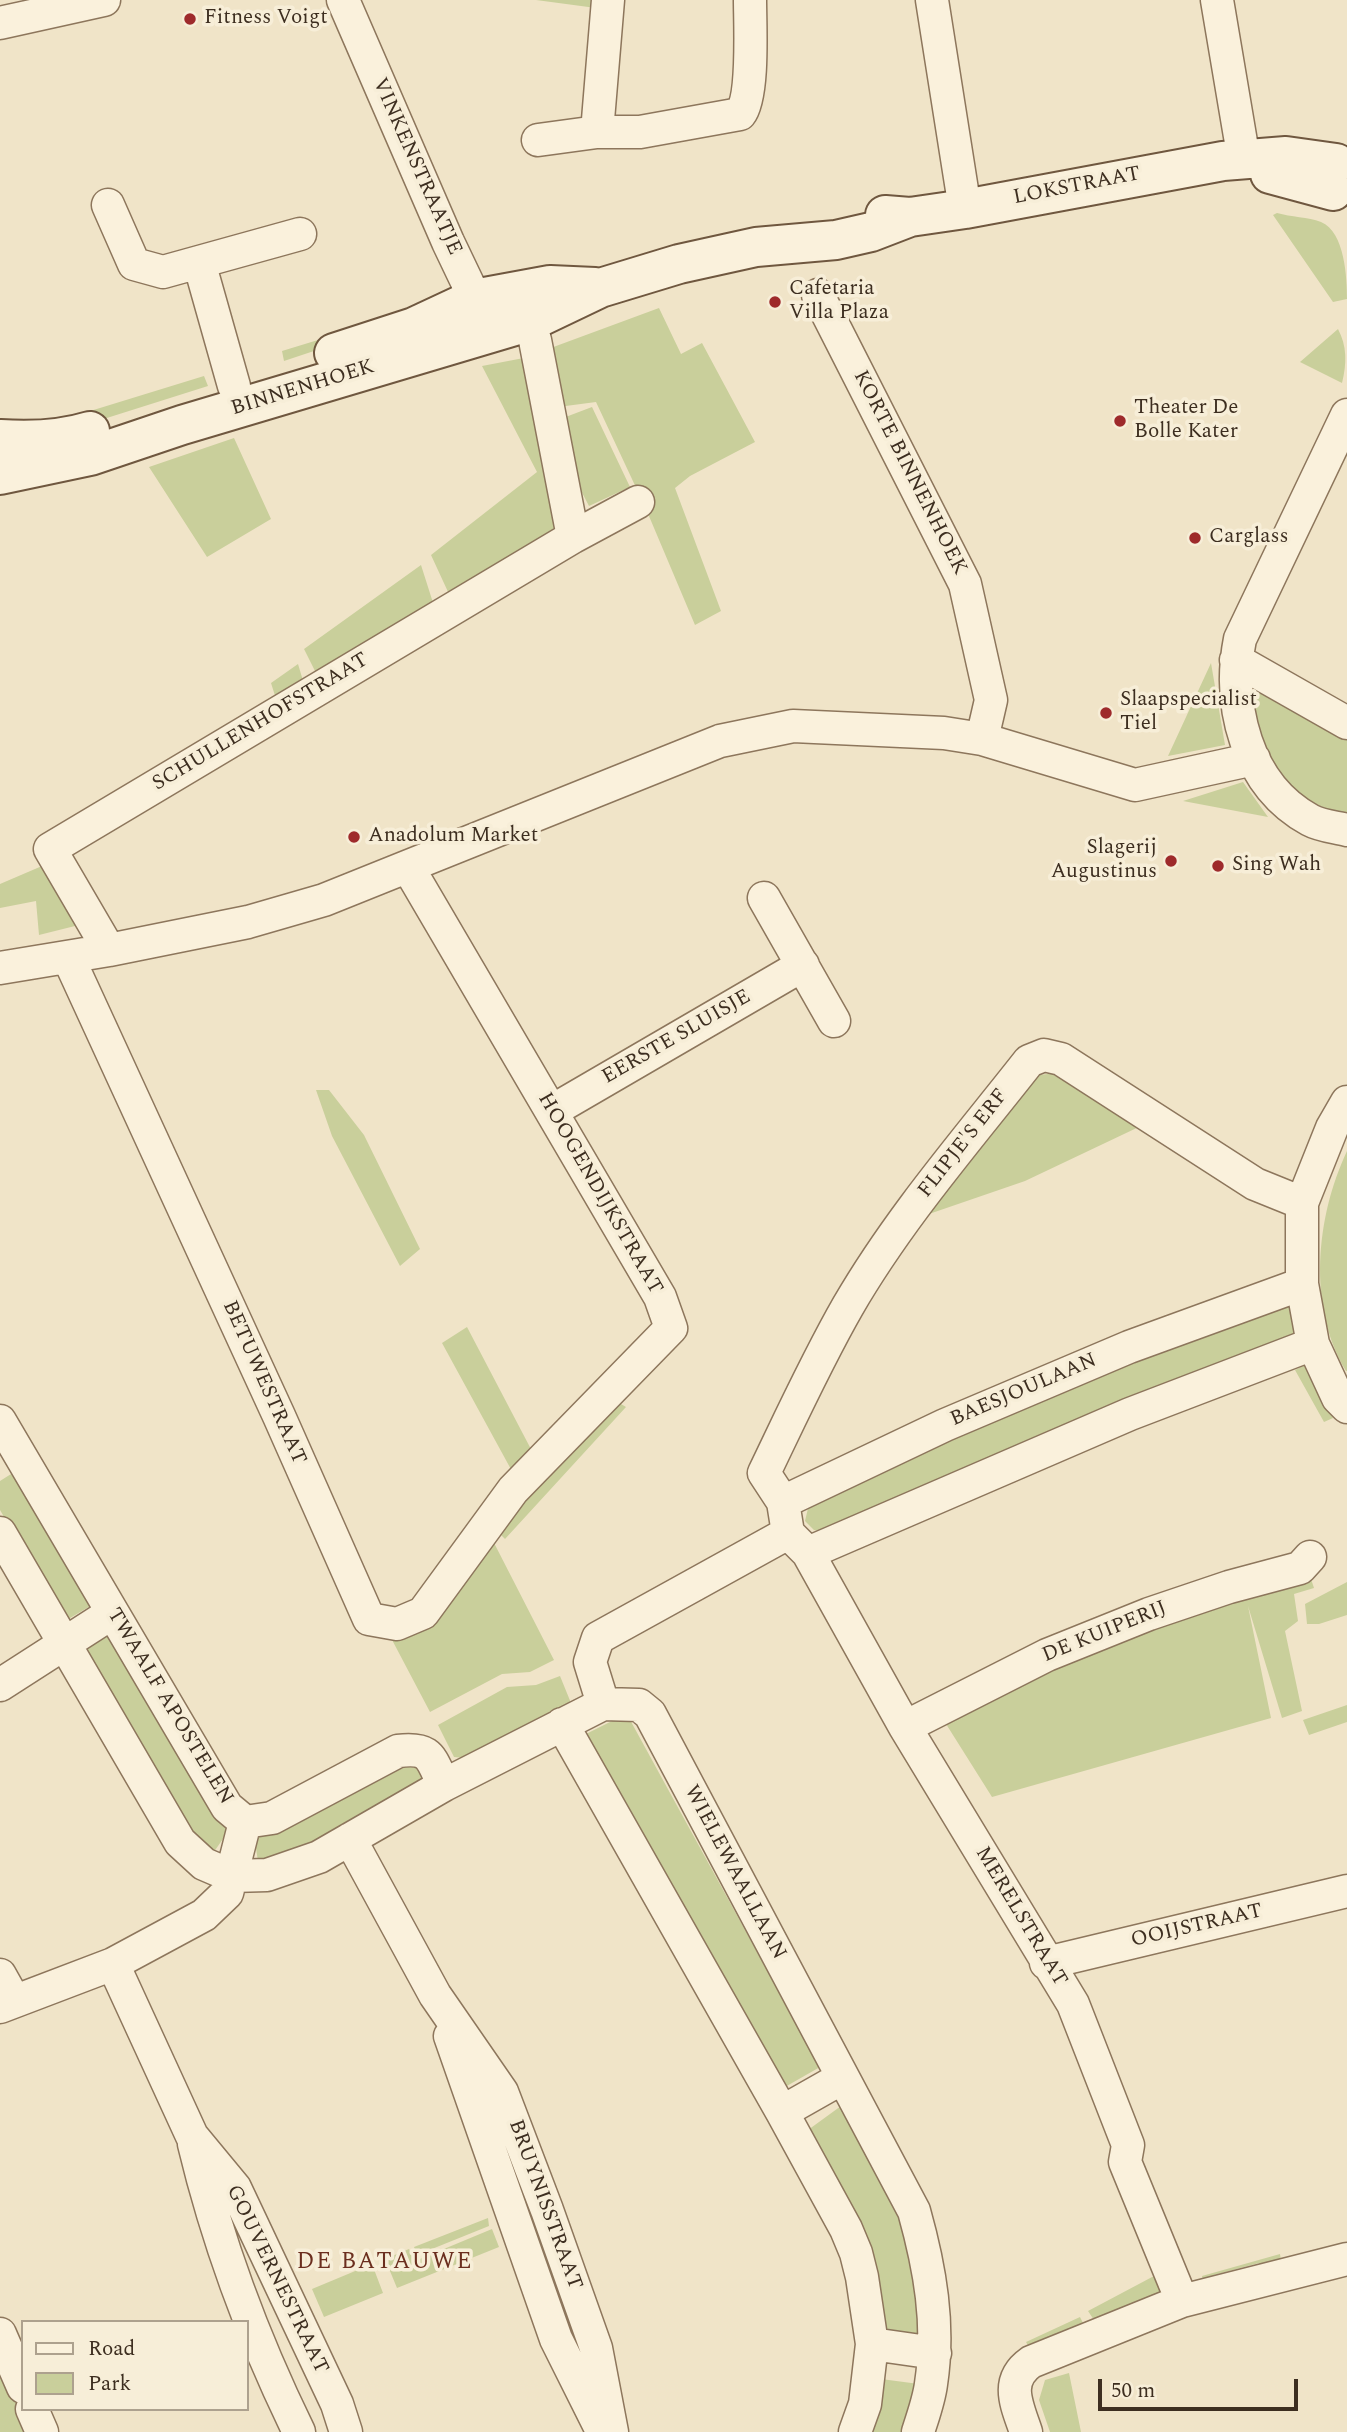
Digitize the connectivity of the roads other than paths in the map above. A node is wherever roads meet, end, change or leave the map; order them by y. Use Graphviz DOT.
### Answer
graph roads {
  1 [pos="104,0"];
  2 [pos="343,0"];
  3 [pos="608,0"];
  4 [pos="750,0"];
  5 [pos="932,0"];
  6 [pos="1217,0"];
  7 [pos="0,23"];
  8 [pos="597,132"];
  9 [pos="538,140"];
  10 [pos="1244,160"];
  11 [pos="1341,179"];
  12 [pos="108,205"];
  13 [pos="965,209"];
  14 [pos="910,217"];
  15 [pos="300,234"];
  16 [pos="199,262"];
  17 [pos="600,288"];
  18 [pos="818,295"];
  19 [pos="474,299"];
  20 [pos="487,335"];
  21 [pos="535,340"];
  22 [pos="234,386"];
  23 [pos="1347,415"];
  24 [pos="0,439"];
  25 [pos="0,475"];
  26 [pos="638,502"];
  27 [pos="573,537"];
  28 [pos="1236,660"];
  29 [pos="1347,723"];
  30 [pos="982,739"];
  31 [pos="1254,759"];
  32 [pos="1347,830"];
  33 [pos="408,867"];
  34 [pos="764,898"];
  35 [pos="109,950"];
  36 [pos="68,957"];
  37 [pos="803,965"];
  38 [pos="0,968"];
  39 [pos="834,1020"];
  40 [pos="1347,1102"];
  41 [pos="552,1111"];
  42 [pos="1302,1203"];
  43 [pos="1302,1284"];
  44 [pos="1313,1344"];
  45 [pos="1347,1407"];
  46 [pos="0,1421"];
  47 [pos="8,1453"];
  48 [pos="513,1490"];
  49 [pos="783,1502"];
  50 [pos="0,1533"];
  51 [pos="798,1543"];
  52 [pos="1310,1557"];
  53 [pos="112,1613"];
  54 [pos="65,1642"];
  55 [pos="0,1685"];
  56 [pos="603,1704"];
  57 [pos="562,1724"];
  58 [pos="905,1727"];
  59 [pos="444,1786"];
  60 [pos="245,1822"];
  61 [pos="350,1839"];
  62 [pos="232,1876"];
  63 [pos="1347,1891"];
  64 [pos="1046,1963"];
  65 [pos="113,1965"];
  66 [pos="5,1994"];
  67 [pos="435,1995"];
  68 [pos="842,2078"];
  69 [pos="782,2112"];
  70 [pos="192,2136"];
  71 [pos="1347,2259"];
  72 [pos="1182,2301"];
  73 [pos="0,2334"];
  74 [pos="872,2344"];
  75 [pos="934,2353"];
  76 [pos="21,2382"];
  77 [pos="33,2411"];
  78 [pos="42,2432"];
  79 [pos="299,2432"];
  80 [pos="346,2432"];
  81 [pos="603,2432"];
  82 [pos="612,2432"];
  83 [pos="855,2432"];
  84 [pos="919,2432"];
  85 [pos="1026,2432"];
  1 -- 7 [label="street"];
  2 -- 19 [label="street, VINKENSTRAATJE"];
  3 -- 8 [label="street"];
  4 -- 8 [label="street"];
  5 -- 13 [label="street"];
  6 -- 10 [label="street"];
  8 -- 9 [label="street"];
  10 -- 11 [label="main road"];
  10 -- 13 [label="main road, LOKSTRAAT"];
  12 -- 16 [label="street"];
  13 -- 14 [label="main road, LOKSTRAAT"];
  14 -- 17 [label="main road, BINNENHOEK"];
  15 -- 16 [label="street"];
  16 -- 22 [label="street"];
  17 -- 19 [label="main road, BINNENHOEK"];
  17 -- 20 [label="main road, BINNENHOEK"];
  18 -- 30 [label="street, KORTE BINNENHOEK"];
  19 -- 20 [label="street, VINKENSTRAATJE"];
  19 -- 22 [label="main road, BINNENHOEK"];
  20 -- 25 [label="main road, BINNENHOEK"];
  21 -- 27 [label="street"];
  22 -- 24 [label="main road, BINNENHOEK"];
  23 -- 28 [label="street"];
  26 -- 27 [label="street, SCHULLENHOFSTRAAT"];
  27 -- 35 [label="street, SCHULLENHOFSTRAAT"];
  28 -- 29 [label="street"];
  28 -- 31 [label="street"];
  30 -- 31 [label="street"];
  30 -- 33 [label="street"];
  31 -- 32 [label="street"];
  33 -- 35 [label="street"];
  33 -- 41 [label="street, HOOGENDIJKSTRAAT"];
  34 -- 37 [label="street"];
  35 -- 36 [label="street"];
  36 -- 38 [label="street"];
  36 -- 48 [label="street, BETUWESTRAAT"];
  37 -- 39 [label="street"];
  37 -- 41 [label="street, EERSTE SLUISJE"];
  40 -- 42 [label="street"];
  41 -- 48 [label="street, HOOGENDIJKSTRAAT"];
  42 -- 43 [label="street"];
  42 -- 49 [label="street, FLIPJE'S ERF"];
  43 -- 44 [label="street"];
  43 -- 49 [label="street, BAESJOULAAN"];
  44 -- 45 [label="street"];
  44 -- 51 [label="street"];
  46 -- 47 [label="street, TWAALF APOSTELEN"];
  47 -- 53 [label="street, TWAALF APOSTELEN"];
  49 -- 51 [label="street"];
  50 -- 54 [label="street"];
  51 -- 56 [label="street"];
  51 -- 58 [label="street, MERELSTRAAT"];
  52 -- 58 [label="street, DE KUIPERIJ"];
  53 -- 54 [label="street"];
  53 -- 60 [label="street, TWAALF APOSTELEN"];
  54 -- 55 [label="street"];
  54 -- 62 [label="street"];
  56 -- 57 [label="street"];
  56 -- 68 [label="street, WIELEWAALLAAN"];
  57 -- 59 [label="street"];
  57 -- 69 [label="street"];
  58 -- 64 [label="street, MERELSTRAAT"];
  59 -- 60 [label="street, TWAALF APOSTELEN"];
  59 -- 61 [label="street"];
  60 -- 62 [label="street"];
  61 -- 62 [label="street"];
  61 -- 67 [label="street, BRUYNISSTRAAT"];
  62 -- 65 [label="street"];
  63 -- 64 [label="street, OOIJSTRAAT"];
  64 -- 72 [label="street, MERELSTRAAT"];
  65 -- 66 [label="street"];
  65 -- 70 [label="street, GOUVERNESTRAAT"];
  67 -- 81 [label="street, BRUYNISSTRAAT"];
  67 -- 82 [label="street, BRUYNISSTRAAT"];
  68 -- 69 [label="street"];
  68 -- 75 [label="street, WIELEWAALLAAN"];
  69 -- 74 [label="street"];
  70 -- 79 [label="street, GOUVERNESTRAAT"];
  70 -- 80 [label="street, GOUVERNESTRAAT"];
  71 -- 72 [label="street"];
  72 -- 85 [label="street"];
  73 -- 76 [label="street"];
  74 -- 75 [label="street"];
  74 -- 83 [label="street"];
  75 -- 84 [label="street, WIELEWAALLAAN"];
  77 -- 78 [label="street"];
}
